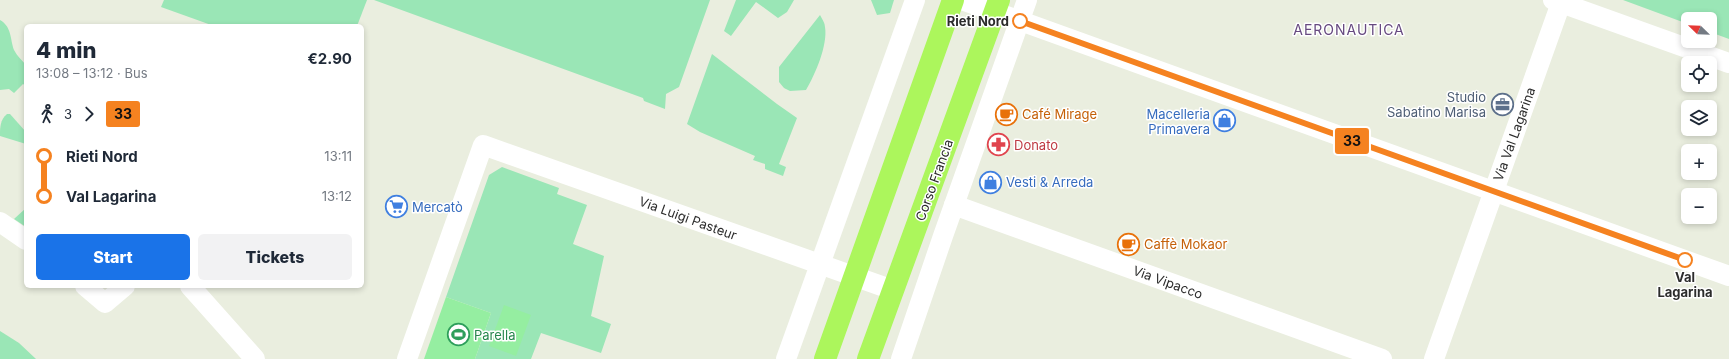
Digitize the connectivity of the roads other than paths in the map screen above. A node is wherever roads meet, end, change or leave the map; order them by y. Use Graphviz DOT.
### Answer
graph roads {
  1 [pos="915,0"];
  2 [pos="953,0"];
  3 [pos="962,0"];
  4 [pos="1027,0"];
  5 [pos="1559,1"];
  6 [pos="997,6"];
  7 [pos="1020,21"];
  8 [pos="1729,64"];
  9 [pos="1493,192"];
  10 [pos="954,205"];
  11 [pos="0,222"];
  12 [pos="24,239"];
  13 [pos="820,265"];
  14 [pos="1729,276"];
  15 [pos="855,277"];
  16 [pos="87,288"];
  17 [pos="123,288"];
  18 [pos="192,288"];
  19 [pos="893,290"];
  20 [pos="254,359"];
  21 [pos="407,359"];
  22 [pos="786,359"];
  23 [pos="825,359"];
  24 [pos="868,359"];
  25 [pos="901,359"];
  26 [pos="1382,359"];
  27 [pos="1434,359"];
  1 -- 13 [label="street"];
  2 -- 15 [label="main road"];
  3 -- 6 [label="street"];
  4 -- 7 [label="street, Corso Francia"];
  5 -- 8 [label="street"];
  5 -- 9 [label="street, Via Val Lagarina"];
  6 -- 7 [label="street"];
  6 -- 19 [label="main road, Corso Francia"];
  7 -- 9 [label="street"];
  7 -- 10 [label="street, Corso Francia"];
  9 -- 14 [label="street"];
  9 -- 27 [label="street, Via Val Lagarina"];
  10 -- 25 [label="street, Corso Francia"];
  10 -- 26 [label="street, Via Vipacco"];
  11 -- 12 [label="street"];
  13 -- 15 [label="street, Via Luigi Pasteur"];
  13 -- 21 [label="street, Via Luigi Pasteur"];
  13 -- 22 [label="street"];
  15 -- 19 [label="street, Via Luigi Pasteur"];
  15 -- 23 [label="main road"];
  16 -- 17 [label="street"];
  18 -- 20 [label="street"];
  19 -- 24 [label="main road, Corso Francia"];
}
